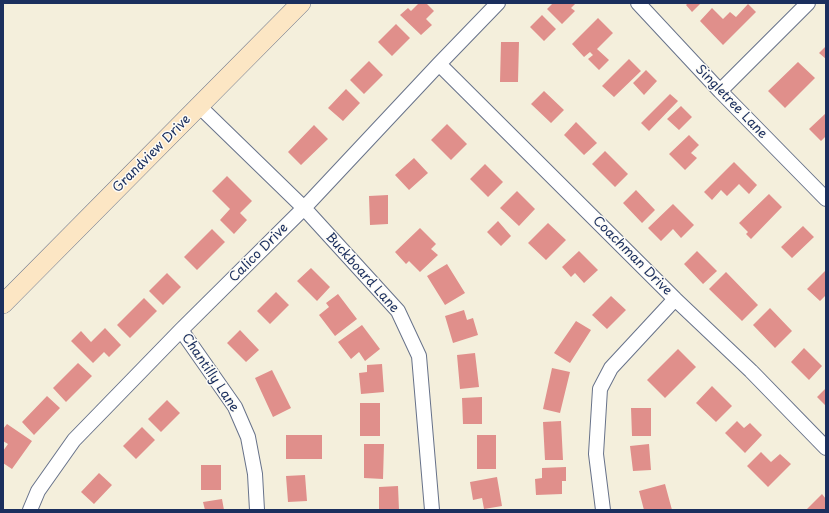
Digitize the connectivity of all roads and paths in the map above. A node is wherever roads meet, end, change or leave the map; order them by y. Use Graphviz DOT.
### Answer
graph roads {
  1 [pos="301,3"];
  2 [pos="498,3"];
  3 [pos="638,3"];
  4 [pos="808,3"];
  5 [pos="439,64"];
  6 [pos="720,90"];
  7 [pos="200,106"];
  8 [pos="826,199"];
  9 [pos="304,208"];
  10 [pos="675,299"];
  11 [pos="3,304"];
  12 [pos="181,330"];
  13 [pos="826,448"];
  14 [pos="30,510"];
  15 [pos="257,510"];
  16 [pos="432,510"];
  17 [pos="603,510"];
  1 -- 7 [label="street, Grandview Drive"];
  2 -- 5 [label="street, Calico Drive"];
  3 -- 6 [label="street, Singletree Lane"];
  4 -- 6 [label="street"];
  5 -- 9 [label="street, Calico Drive"];
  5 -- 10 [label="street, Coachman Drive"];
  6 -- 8 [label="street, Singletree Lane"];
  7 -- 9 [label="street, Buckboard Lane"];
  7 -- 11 [label="street, Grandview Drive"];
  9 -- 12 [label="street, Calico Drive"];
  9 -- 16 [label="street, Buckboard Lane"];
  10 -- 13 [label="street, Coachman Drive"];
  10 -- 17 [label="street"];
  12 -- 14 [label="street, Calico Drive"];
  12 -- 15 [label="street, Chantilly Lane"];
}
